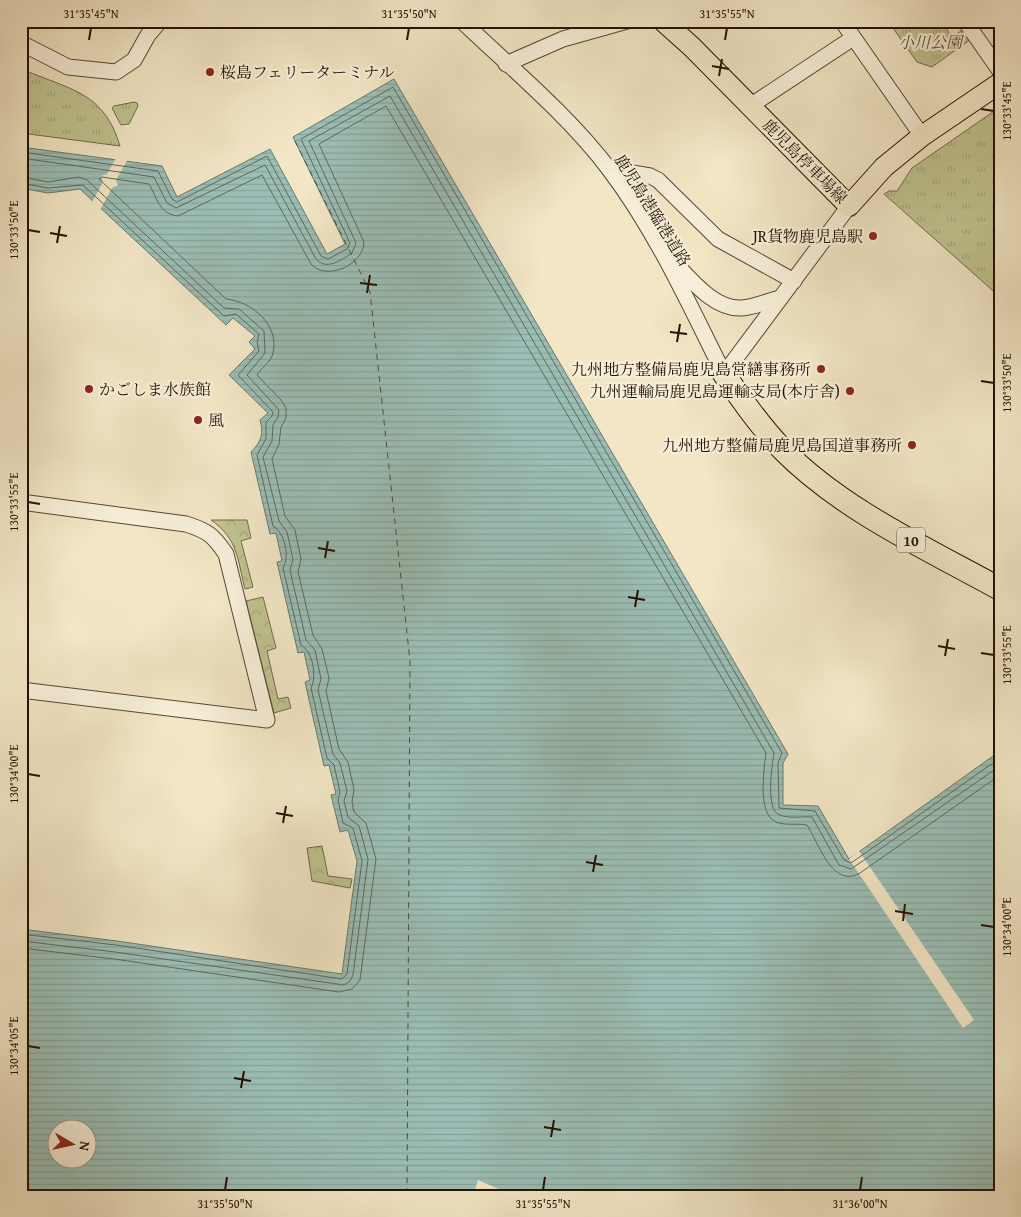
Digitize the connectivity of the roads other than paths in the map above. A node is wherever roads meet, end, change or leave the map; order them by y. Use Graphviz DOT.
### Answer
graph roads {
  1 [pos="160,21"];
  2 [pos="462,21"];
  3 [pos="626,21"];
  4 [pos="663,21"];
  5 [pos="965,21"];
  6 [pos="849,27"];
  7 [pos="21,43"];
  8 [pos="506,64"];
  9 [pos="1000,71"];
  10 [pos="1000,83"];
  11 [pos="750,106"];
  12 [pos="922,136"];
  13 [pos="609,169"];
  14 [pos="849,206"];
  15 [pos="660,248"];
  16 [pos="794,281"];
  17 [pos="780,298"];
  18 [pos="724,374"];
  19 [pos="21,502"];
  20 [pos="1000,589"];
  21 [pos="21,690"];
  1 -- 7 [label="street"];
  2 -- 8 [label="street, 鹿児島港臨港道路"];
  3 -- 8 [label="street"];
  4 -- 11 [label="main road, 鹿児島停車場線"];
  5 -- 9 [label="street"];
  6 -- 11 [label="street"];
  6 -- 12 [label="street"];
  8 -- 13 [label="street, 鹿児島港臨港道路"];
  10 -- 12 [label="main road, 鹿児島停車場線"];
  11 -- 14 [label="main road, 鹿児島停車場線"];
  12 -- 14 [label="main road, 鹿児島停車場線"];
  13 -- 15 [label="street, 鹿児島港臨港道路"];
  13 -- 16 [label="street"];
  14 -- 16 [label="street"];
  15 -- 17 [label="street"];
  15 -- 18 [label="street, 鹿児島港臨港道路"];
  16 -- 17 [label="street"];
  17 -- 18 [label="street"];
  18 -- 20 [label="highway, 10"];
  19 -- 21 [label="street"];
}
